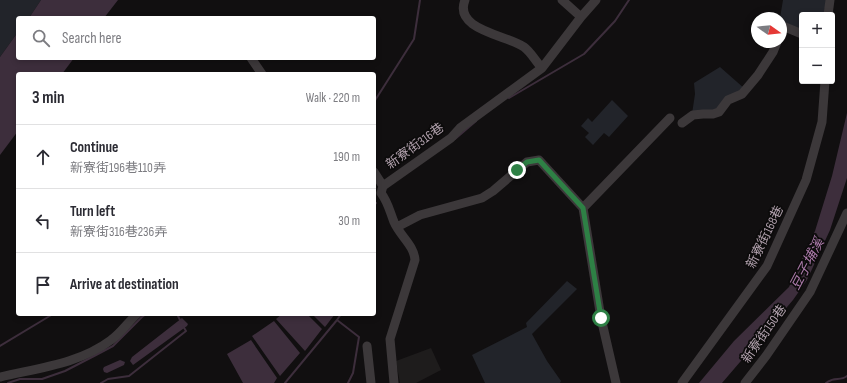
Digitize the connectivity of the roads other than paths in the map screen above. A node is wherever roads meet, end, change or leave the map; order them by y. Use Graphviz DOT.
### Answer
graph roads {
  1 [pos="465,0"];
  2 [pos="562,0"];
  3 [pos="596,0"];
  4 [pos="830,0"];
  5 [pos="828,12"];
  6 [pos="581,18"];
  7 [pos="787,28"];
  8 [pos="799,33"];
  9 [pos="775,48"];
  10 [pos="252,60"];
  11 [pos="542,68"];
  12 [pos="261,72"];
  13 [pos="825,84"];
  14 [pos="670,118"];
  15 [pos="682,123"];
  16 [pos="376,180"];
  17 [pos="379,193"];
  18 [pos="583,208"];
  19 [pos="847,213"];
  20 [pos="397,227"];
  21 [pos="135,316"];
  22 [pos="367,346"];
  23 [pos="0,377"];
  24 [pos="371,383"];
  25 [pos="394,383"];
  26 [pos="616,383"];
  27 [pos="682,383"];
  28 [pos="745,383"];
  1 -- 11 [label="street"];
  2 -- 6 [label="street"];
  3 -- 6 [label="street, 新寮街316巷"];
  4 -- 5 [label="street"];
  6 -- 11 [label="street, 新寮街316巷"];
  7 -- 8 [label="street"];
  9 -- 15 [label="street"];
  10 -- 12 [label="street"];
  11 -- 17 [label="street, 新寮街316巷"];
  13 -- 27 [label="street, 新寮街168巷"];
  14 -- 18 [label="street"];
  16 -- 17 [label="street"];
  17 -- 20 [label="street"];
  18 -- 20 [label="street"];
  18 -- 26 [label="street"];
  19 -- 28 [label="street, 新寮街150巷"];
  20 -- 25 [label="street"];
  21 -- 23 [label="street"];
  22 -- 24 [label="street"];
}
